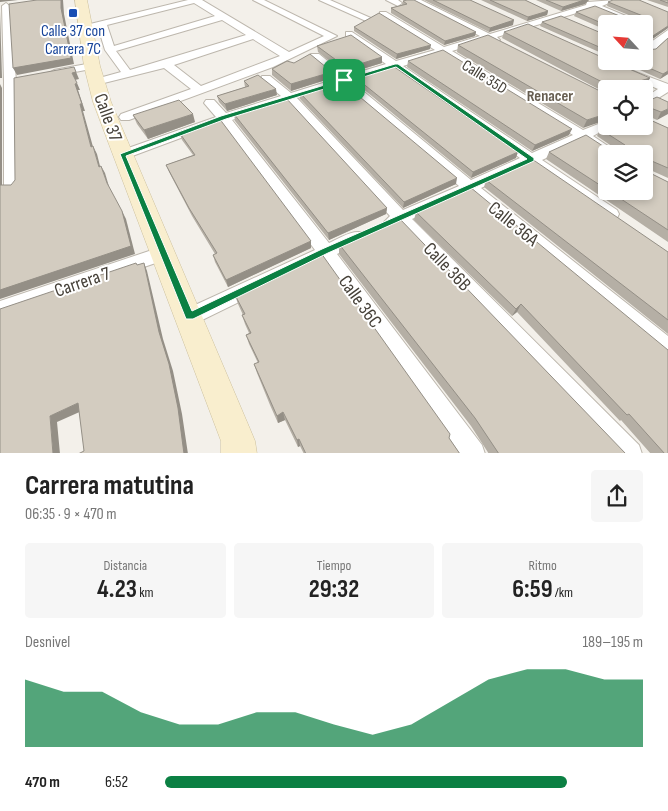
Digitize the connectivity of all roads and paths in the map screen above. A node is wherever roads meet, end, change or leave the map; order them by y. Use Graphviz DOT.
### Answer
graph roads {
  1 [pos="81,0"];
  2 [pos="161,0"];
  3 [pos="197,0"];
  4 [pos="257,0"];
  5 [pos="323,0"];
  6 [pos="414,0"];
  7 [pos="578,0"];
  8 [pos="612,0"];
  9 [pos="7,6"];
  10 [pos="594,6"];
  11 [pos="170,7"];
  12 [pos="546,10"];
  13 [pos="382,14"];
  14 [pos="223,17"];
  15 [pos="566,18"];
  16 [pos="369,19"];
  17 [pos="510,19"];
  18 [pos="93,26"];
  19 [pos="532,29"];
  20 [pos="655,29"];
  21 [pos="349,34"];
  22 [pos="254,36"];
  23 [pos="490,38"];
  24 [pos="506,46"];
  25 [pos="110,50"];
  26 [pos="444,50"];
  27 [pos="286,55"];
  28 [pos="315,56"];
  29 [pos="166,64"];
  30 [pos="396,65"];
  31 [pos="623,70"];
  32 [pos="46,74"];
  33 [pos="94,74"];
  34 [pos="128,74"];
  35 [pos="266,78"];
  36 [pos="344,80"];
  37 [pos="10,81"];
  38 [pos="667,87"];
  39 [pos="205,96"];
  40 [pos="288,97"];
  41 [pos="653,97"];
  42 [pos="125,117"];
  43 [pos="224,118"];
  44 [pos="598,129"];
  45 [pos="584,136"];
  46 [pos="598,145"];
  47 [pos="122,155"];
  48 [pos="532,159"];
  49 [pos="470,187"];
  50 [pos="11,188"];
  51 [pos="401,218"];
  52 [pos="620,220"];
  53 [pos="325,251"];
  54 [pos="164,253"];
  55 [pos="0,309"];
  56 [pos="189,316"];
  57 [pos="668,348"];
  58 [pos="239,453"];
  59 [pos="472,453"];
  60 [pos="629,453"];
  1 -- 18 [label="main road, Calle 37"];
  2 -- 11 [label="street"];
  3 -- 11 [label="street"];
  3 -- 14 [label="street"];
  4 -- 27 [label="street"];
  5 -- 16 [label="street"];
  6 -- 23 [label="street"];
  7 -- 10 [label="street"];
  8 -- 10 [label="street"];
  9 -- 37 [label="street"];
  10 -- 15 [label="street"];
  10 -- 20 [label="street"];
  11 -- 18 [label="street"];
  12 -- 15 [label="street"];
  13 -- 26 [label="street, Calle 35D"];
  14 -- 22 [label="street"];
  14 -- 25 [label="street"];
  15 -- 19 [label="street"];
  17 -- 19 [label="street"];
  18 -- 25 [label="street"];
  18 -- 33 [label="main road, Calle 37"];
  19 -- 23 [label="street"];
  21 -- 30 [label="street"];
  22 -- 27 [label="street"];
  22 -- 29 [label="street"];
  23 -- 24 [label="street"];
  23 -- 26 [label="street"];
  25 -- 34 [label="street"];
  26 -- 30 [label="street"];
  26 -- 45 [label="street, Calle 35D"];
  27 -- 39 [label="street"];
  28 -- 36 [label="street, Calle 36A"];
  29 -- 34 [label="street"];
  29 -- 39 [label="street, Calle 36C"];
  30 -- 36 [label="street"];
  30 -- 48 [label="street"];
  31 -- 38 [label="street"];
  32 -- 33 [label="street"];
  33 -- 34 [label="street"];
  33 -- 47 [label="main road, Calle 37"];
  35 -- 40 [label="street, Calle 36B"];
  36 -- 40 [label="street"];
  36 -- 49 [label="street, Calle 36A"];
  37 -- 50 [label="street"];
  38 -- 41 [label="street"];
  39 -- 42 [label="street"];
  39 -- 43 [label="street, Calle 36C"];
  40 -- 43 [label="street"];
  40 -- 51 [label="street, Calle 36B"];
  43 -- 47 [label="street"];
  43 -- 53 [label="street, Calle 36C"];
  44 -- 45 [label="street"];
  45 -- 46 [label="street, Calle 35D"];
  45 -- 48 [label="street"];
  47 -- 54 [label="main road, Calle 37"];
  48 -- 49 [label="street"];
  48 -- 52 [label="street"];
  49 -- 51 [label="street"];
  49 -- 57 [label="street, Calle 36A"];
  51 -- 53 [label="street"];
  51 -- 60 [label="street, Calle 36B"];
  53 -- 56 [label="street"];
  53 -- 59 [label="street, Calle 36C"];
  54 -- 55 [label="street, Carrera 7"];
  54 -- 56 [label="main road, Calle 37"];
  56 -- 58 [label="main road, Calle 37"];
}
